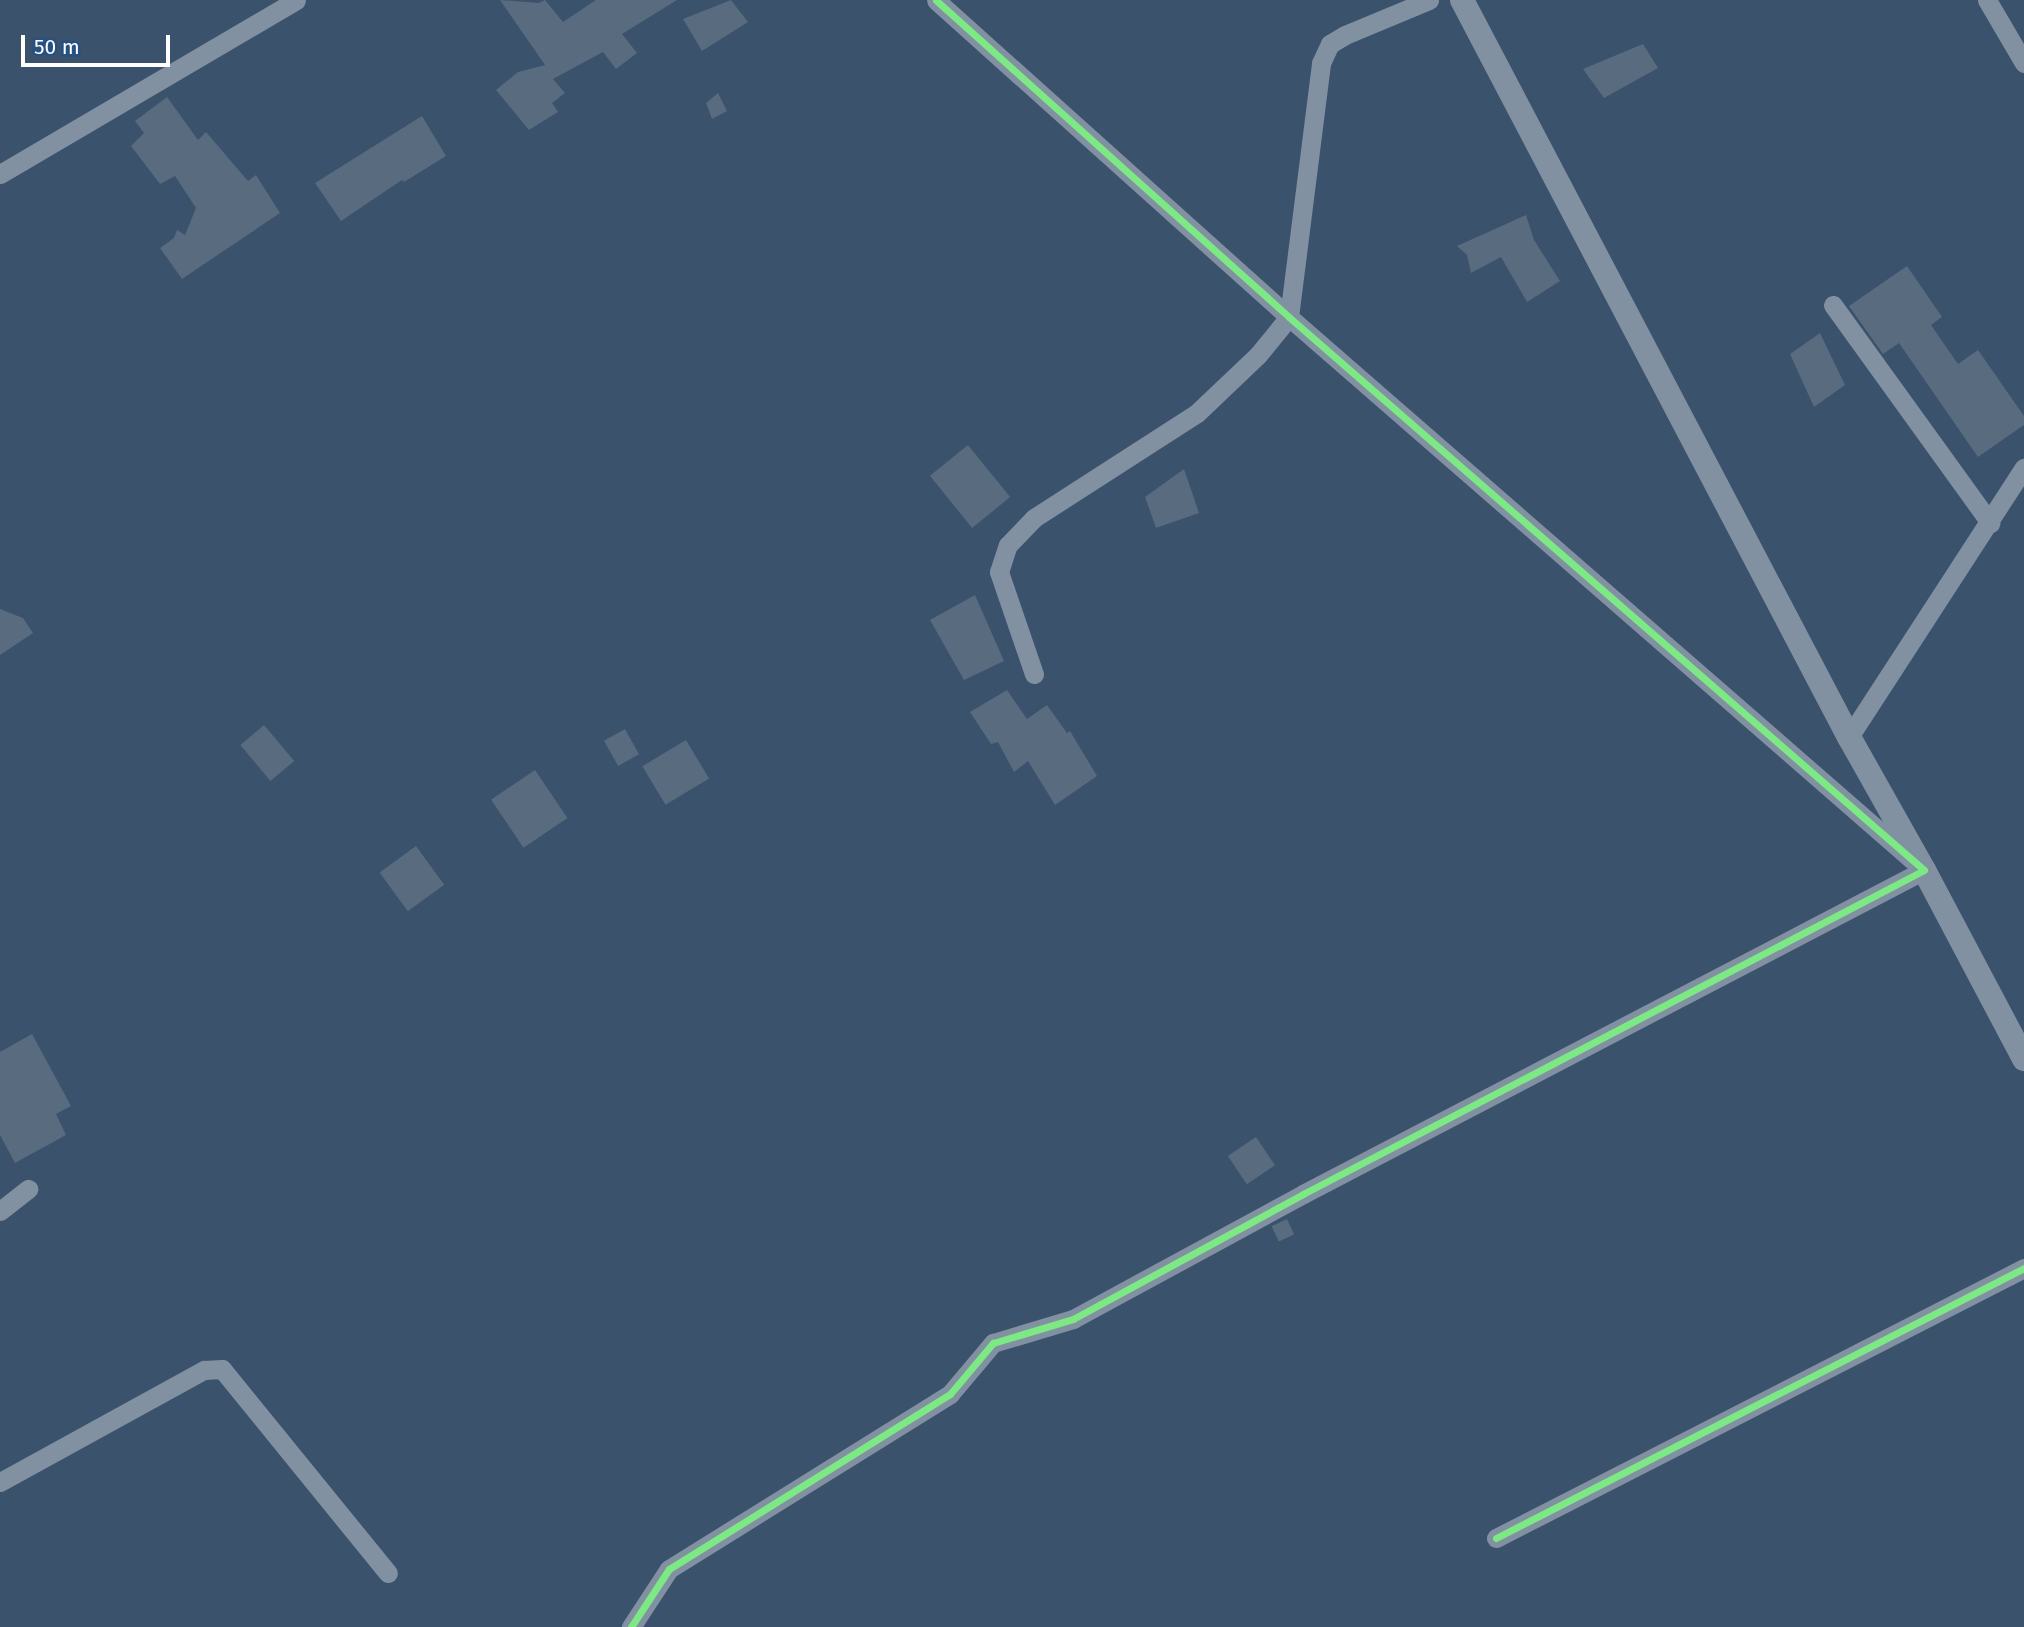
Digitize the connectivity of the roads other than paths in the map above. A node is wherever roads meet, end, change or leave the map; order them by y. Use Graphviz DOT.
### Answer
graph roads {
  1 [pos="296,0"];
  2 [pos="936,0"];
  3 [pos="1429,0"];
  4 [pos="1462,0"];
  5 [pos="1987,0"];
  6 [pos="2024,63"];
  7 [pos="0,173"];
  8 [pos="1833,305"];
  9 [pos="1289,317"];
  10 [pos="2024,468"];
  11 [pos="1990,523"];
  12 [pos="1034,674"];
  13 [pos="1849,737"];
  14 [pos="1924,870"];
  15 [pos="2024,1059"];
  16 [pos="28,1189"];
  17 [pos="0,1211"];
  18 [pos="2024,1268"];
  19 [pos="0,1482"];
  20 [pos="1496,1538"];
  21 [pos="388,1573"];
  22 [pos="631,1627"];
  1 -- 7 [label="street"];
  2 -- 9 [label="street"];
  3 -- 9 [label="street"];
  4 -- 13 [label="street"];
  5 -- 6 [label="street"];
  8 -- 11 [label="street"];
  9 -- 12 [label="street"];
  9 -- 14 [label="street"];
  10 -- 11 [label="street"];
  11 -- 13 [label="street"];
  13 -- 14 [label="street"];
  14 -- 15 [label="street"];
  14 -- 22 [label="street"];
  16 -- 17 [label="street"];
  18 -- 20 [label="street"];
  19 -- 21 [label="street"];
}
